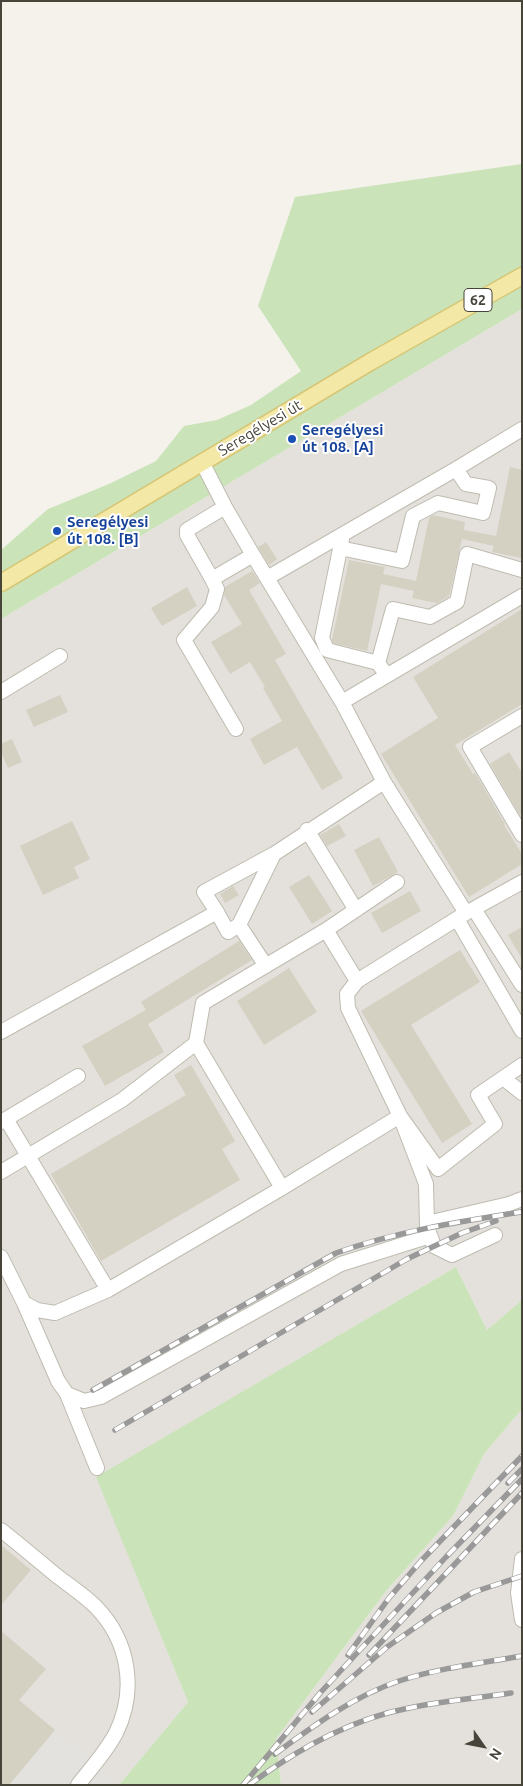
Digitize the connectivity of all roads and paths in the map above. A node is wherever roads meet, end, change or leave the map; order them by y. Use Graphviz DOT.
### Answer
graph roads {
  1 [pos="522,276"];
  2 [pos="522,429"];
  3 [pos="202,462"];
  4 [pos="456,469"];
  5 [pos="225,507"];
  6 [pos="343,533"];
  7 [pos="340,548"];
  8 [pos="253,555"];
  9 [pos="520,568"];
  10 [pos="267,578"];
  11 [pos="212,579"];
  12 [pos="1,583"];
  13 [pos="522,596"];
  14 [pos="60,656"];
  15 [pos="378,663"];
  16 [pos="386,675"];
  17 [pos="1,692"];
  18 [pos="342,702"];
  19 [pos="522,716"];
  20 [pos="236,729"];
  21 [pos="384,782"];
  22 [pos="307,830"];
  23 [pos="522,835"];
  24 [pos="274,854"];
  25 [pos="397,882"];
  26 [pos="522,882"];
  27 [pos="356,910"];
  28 [pos="217,912"];
  29 [pos="466,914"];
  30 [pos="239,925"];
  31 [pos="326,930"];
  32 [pos="266,966"];
  33 [pos="357,981"];
  34 [pos="522,984"];
  35 [pos="522,1031"];
  36 [pos="1,1032"];
  37 [pos="196,1043"];
  38 [pos="522,1065"];
  39 [pos="78,1076"];
  40 [pos="503,1078"];
  41 [pos="522,1093"];
  42 [pos="400,1116"];
  43 [pos="4,1120"];
  44 [pos="29,1156"];
  45 [pos="1,1172"];
  46 [pos="282,1188"];
  47 [pos="522,1199"];
  48 [pos="429,1229"];
  49 [pos="495,1235"];
  50 [pos="1,1257"];
  51 [pos="108,1290"];
  52 [pos="24,1302"];
  53 [pos="67,1394"];
  54 [pos="97,1468"];
  55 [pos="1,1530"];
  56 [pos="522,1560"];
  57 [pos="522,1620"];
  58 [pos="78,1785"];
  1 -- 3 [label="main road, Seregélyesi út / 62"];
  2 -- 4 [label="lane"];
  3 -- 5 [label="lane"];
  3 -- 12 [label="main road, Seregélyesi út / 62"];
  4 -- 6 [label="lane"];
  4 -- 7 [label="lane"];
  5 -- 8 [label="lane"];
  5 -- 11 [label="lane"];
  6 -- 7 [label="lane"];
  6 -- 10 [label="lane"];
  7 -- 15 [label="lane"];
  8 -- 10 [label="lane"];
  8 -- 11 [label="lane"];
  9 -- 15 [label="lane"];
  10 -- 18 [label="lane"];
  11 -- 20 [label="lane"];
  13 -- 16 [label="lane"];
  14 -- 17 [label="lane"];
  15 -- 16 [label="lane"];
  16 -- 18 [label="lane"];
  18 -- 21 [label="lane"];
  19 -- 23 [label="lane"];
  21 -- 22 [label="lane"];
  21 -- 29 [label="lane"];
  22 -- 24 [label="lane"];
  22 -- 27 [label="lane"];
  24 -- 28 [label="lane"];
  24 -- 30 [label="lane"];
  25 -- 27 [label="lane"];
  26 -- 29 [label="lane"];
  27 -- 31 [label="lane"];
  28 -- 30 [label="lane"];
  28 -- 36 [label="lane"];
  29 -- 33 [label="lane"];
  29 -- 34 [label="lane"];
  29 -- 35 [label="lane"];
  30 -- 32 [label="lane"];
  31 -- 32 [label="lane"];
  31 -- 33 [label="lane"];
  32 -- 37 [label="lane"];
  33 -- 42 [label="lane"];
  37 -- 44 [label="lane"];
  37 -- 46 [label="lane"];
  38 -- 40 [label="lane"];
  39 -- 43 [label="lane"];
  40 -- 41 [label="lane"];
  40 -- 42 [label="lane"];
  42 -- 46 [label="lane"];
  42 -- 48 [label="lane"];
  43 -- 44 [label="lane"];
  44 -- 45 [label="lane"];
  44 -- 51 [label="lane"];
  46 -- 51 [label="lane"];
  47 -- 48 [label="lane"];
  48 -- 49 [label="lane"];
  48 -- 53 [label="lane"];
  50 -- 52 [label="lane"];
  51 -- 52 [label="lane"];
  52 -- 53 [label="lane"];
  53 -- 54 [label="lane"];
  55 -- 58 [label="lane"];
  56 -- 57 [label="lane"];
}
